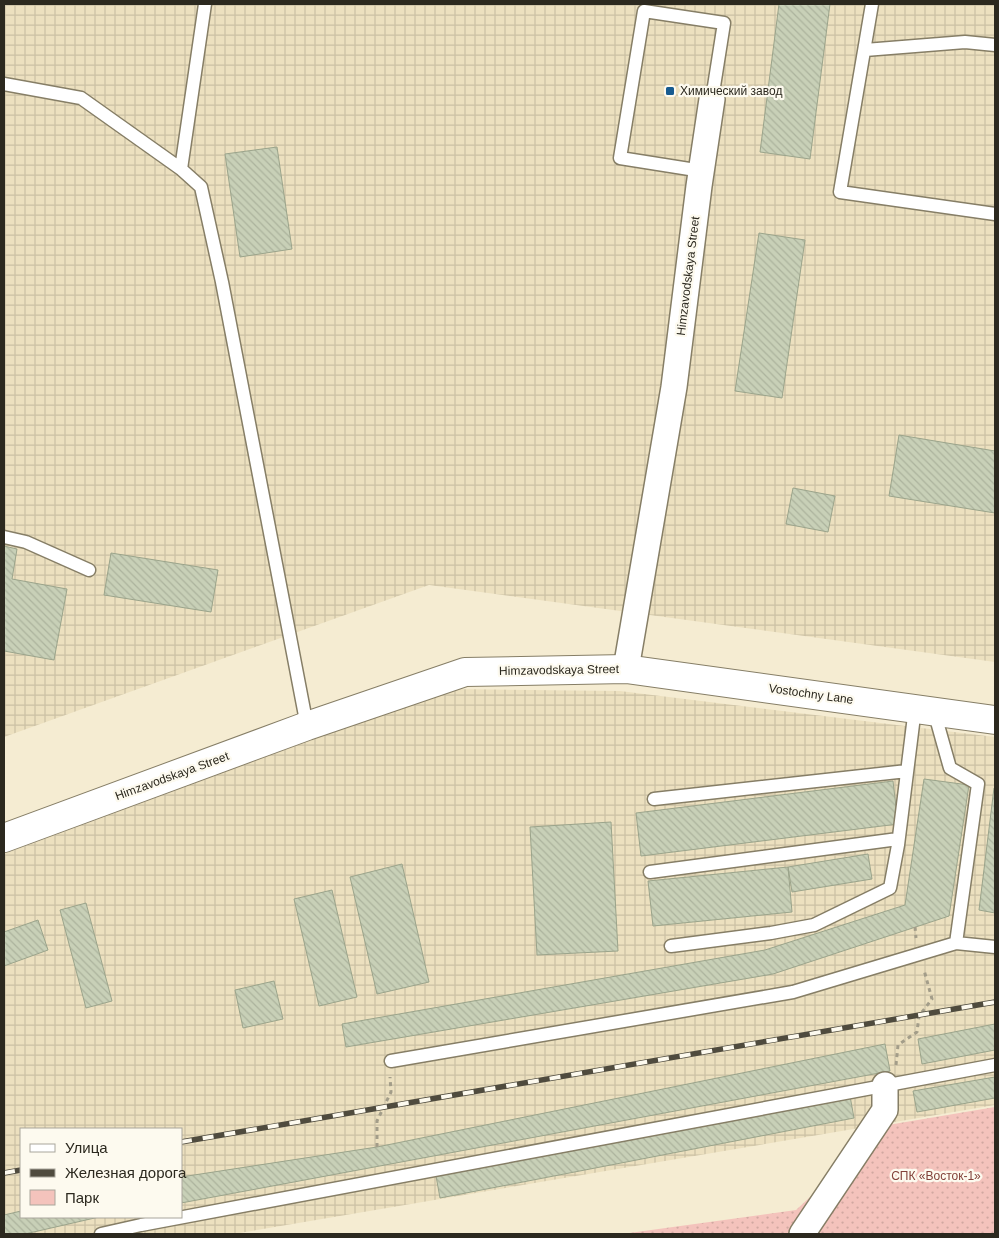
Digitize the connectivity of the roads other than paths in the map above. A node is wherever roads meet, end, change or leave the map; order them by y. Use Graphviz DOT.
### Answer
graph roads {
  1 [pos="205,4"];
  2 [pos="872,4"];
  3 [pos="644,7"];
  4 [pos="995,44"];
  5 [pos="864,50"];
  6 [pos="4,84"];
  7 [pos="712,99"];
  8 [pos="181,168"];
  9 [pos="702,171"];
  10 [pos="995,214"];
  11 [pos="4,537"];
  12 [pos="89,570"];
  13 [pos="626,669"];
  14 [pos="924,710"];
  15 [pos="995,720"];
  16 [pos="307,726"];
  17 [pos="907,771"];
  18 [pos="654,800"];
  19 [pos="4,838"];
  20 [pos="898,839"];
  21 [pos="650,872"];
  22 [pos="956,943"];
  23 [pos="671,946"];
  24 [pos="995,947"];
  25 [pos="391,1061"];
  26 [pos="995,1065"];
  27 [pos="890,1084"];
  28 [pos="182,1217"];
  29 [pos="178,1218"];
  30 [pos="798,1233"];
  31 [pos="101,1234"];
  1 -- 8 [label="lane"];
  2 -- 5 [label="lane"];
  3 -- 7 [label="lane"];
  3 -- 9 [label="lane"];
  4 -- 5 [label="lane"];
  5 -- 10 [label="lane"];
  6 -- 8 [label="lane"];
  7 -- 9 [label="street, Himzavodskaya Street"];
  8 -- 16 [label="lane"];
  9 -- 13 [label="street, Himzavodskaya Street"];
  11 -- 12 [label="lane"];
  13 -- 14 [label="street, Vostochny Lane"];
  13 -- 16 [label="street, Himzavodskaya Street"];
  14 -- 15 [label="street, Vostochny Lane"];
  14 -- 17 [label="lane"];
  14 -- 22 [label="lane"];
  16 -- 19 [label="street, Himzavodskaya Street"];
  17 -- 18 [label="lane"];
  17 -- 20 [label="lane"];
  20 -- 21 [label="lane"];
  20 -- 23 [label="lane"];
  22 -- 24 [label="lane"];
  22 -- 25 [label="lane"];
  26 -- 27 [label="lane"];
  27 -- 28 [label="lane"];
  27 -- 30 [label="street"];
  29 -- 31 [label="lane"];
}
